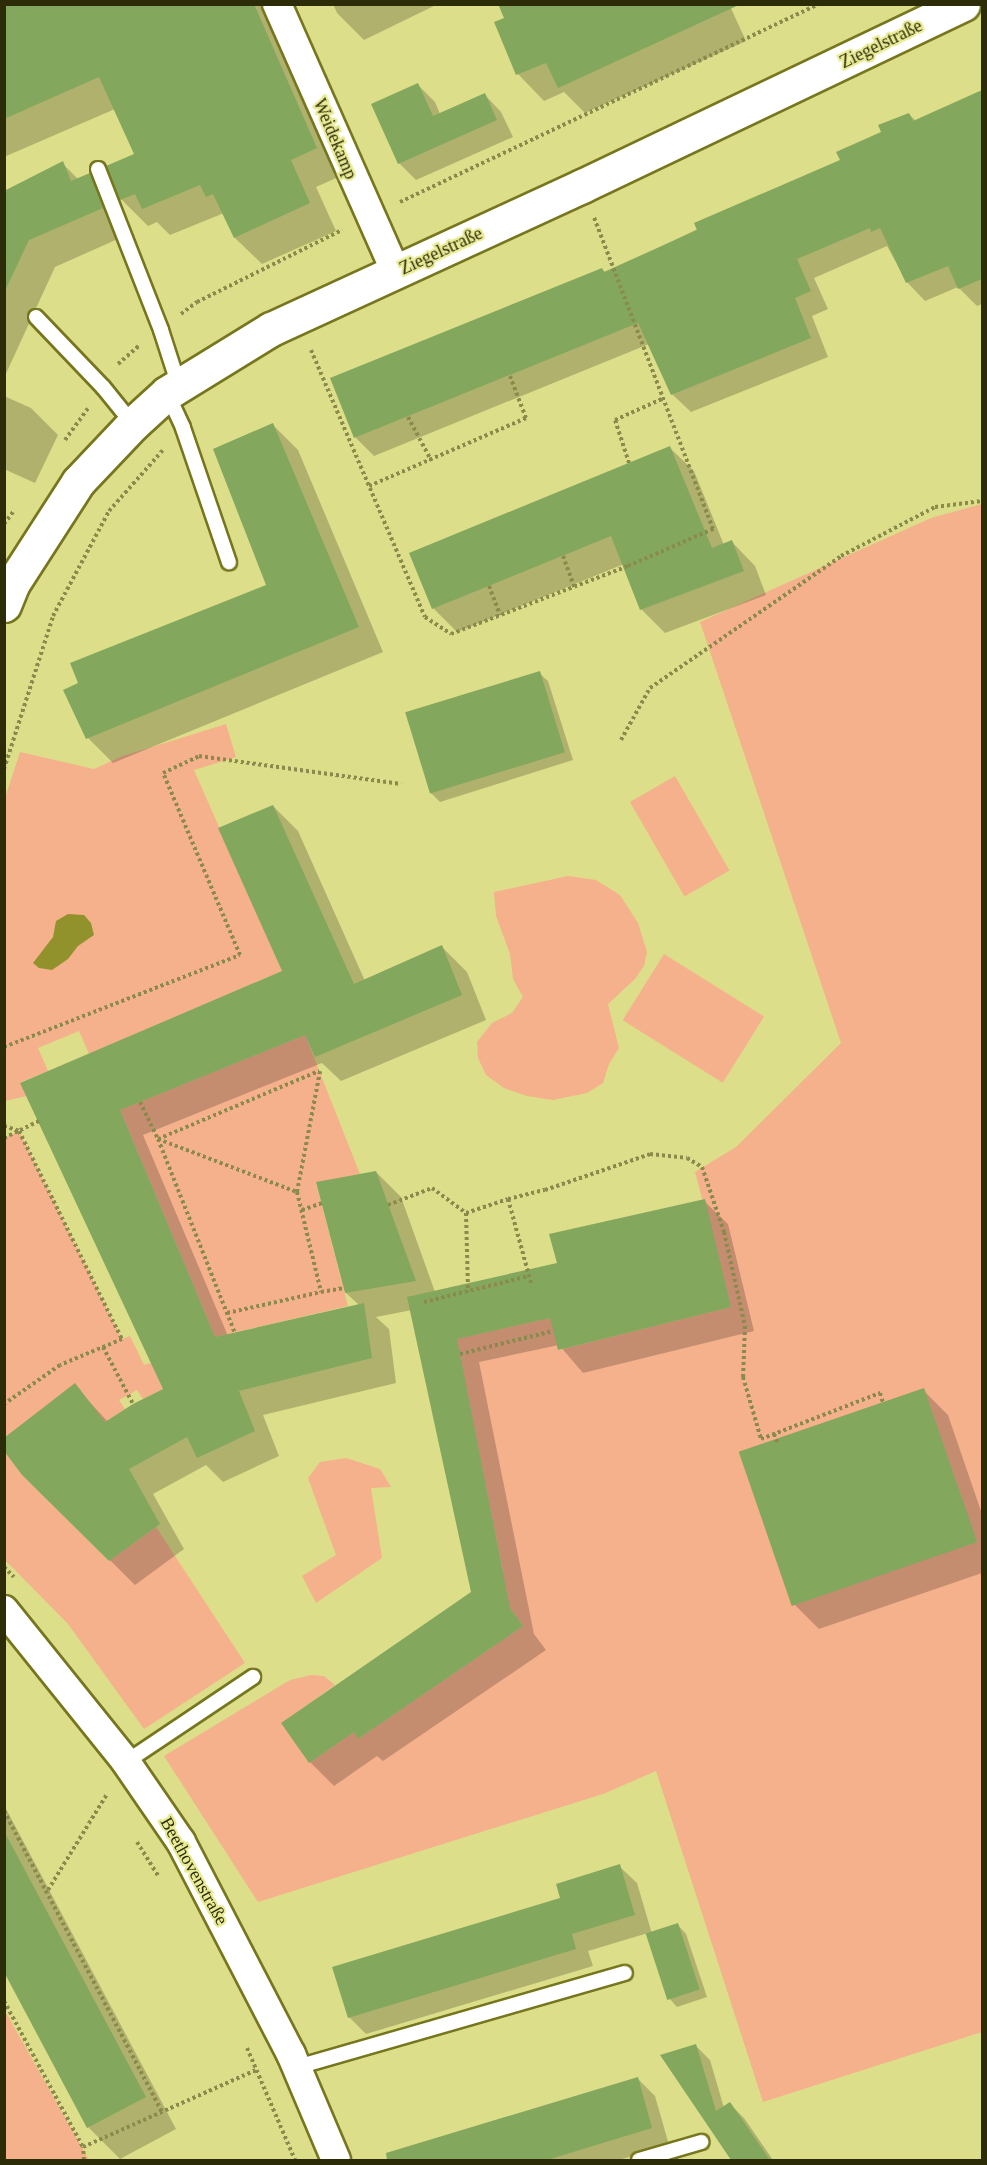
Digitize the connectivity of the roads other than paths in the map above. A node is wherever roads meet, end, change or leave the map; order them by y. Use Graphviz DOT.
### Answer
graph roads {
  1 [pos="277,4"];
  2 [pos="963,4"];
  3 [pos="98,169"];
  4 [pos="396,272"];
  5 [pos="36,317"];
  6 [pos="173,390"];
  7 [pos="133,424"];
  8 [pos="229,562"];
  9 [pos="8,589"];
  10 [pos="4,1610"];
  11 [pos="253,1677"];
  12 [pos="126,1762"];
  13 [pos="625,1973"];
  14 [pos="294,2060"];
  15 [pos="701,2142"];
  16 [pos="336,2160"];
  17 [pos="639,2160"];
  1 -- 4 [label="street, Weidekamp"];
  2 -- 4 [label="main road, Ziegelstraße"];
  3 -- 6 [label="lane"];
  4 -- 6 [label="main road, Ziegelstraße"];
  5 -- 7 [label="lane"];
  6 -- 7 [label="main road, Ziegelstraße"];
  6 -- 8 [label="lane"];
  7 -- 9 [label="main road, Ziegelstraße"];
  10 -- 12 [label="street, Beethovenstraße"];
  11 -- 12 [label="lane"];
  12 -- 14 [label="street, Beethovenstraße"];
  13 -- 14 [label="lane"];
  14 -- 16 [label="street, Beethovenstraße"];
  15 -- 17 [label="lane"];
}
